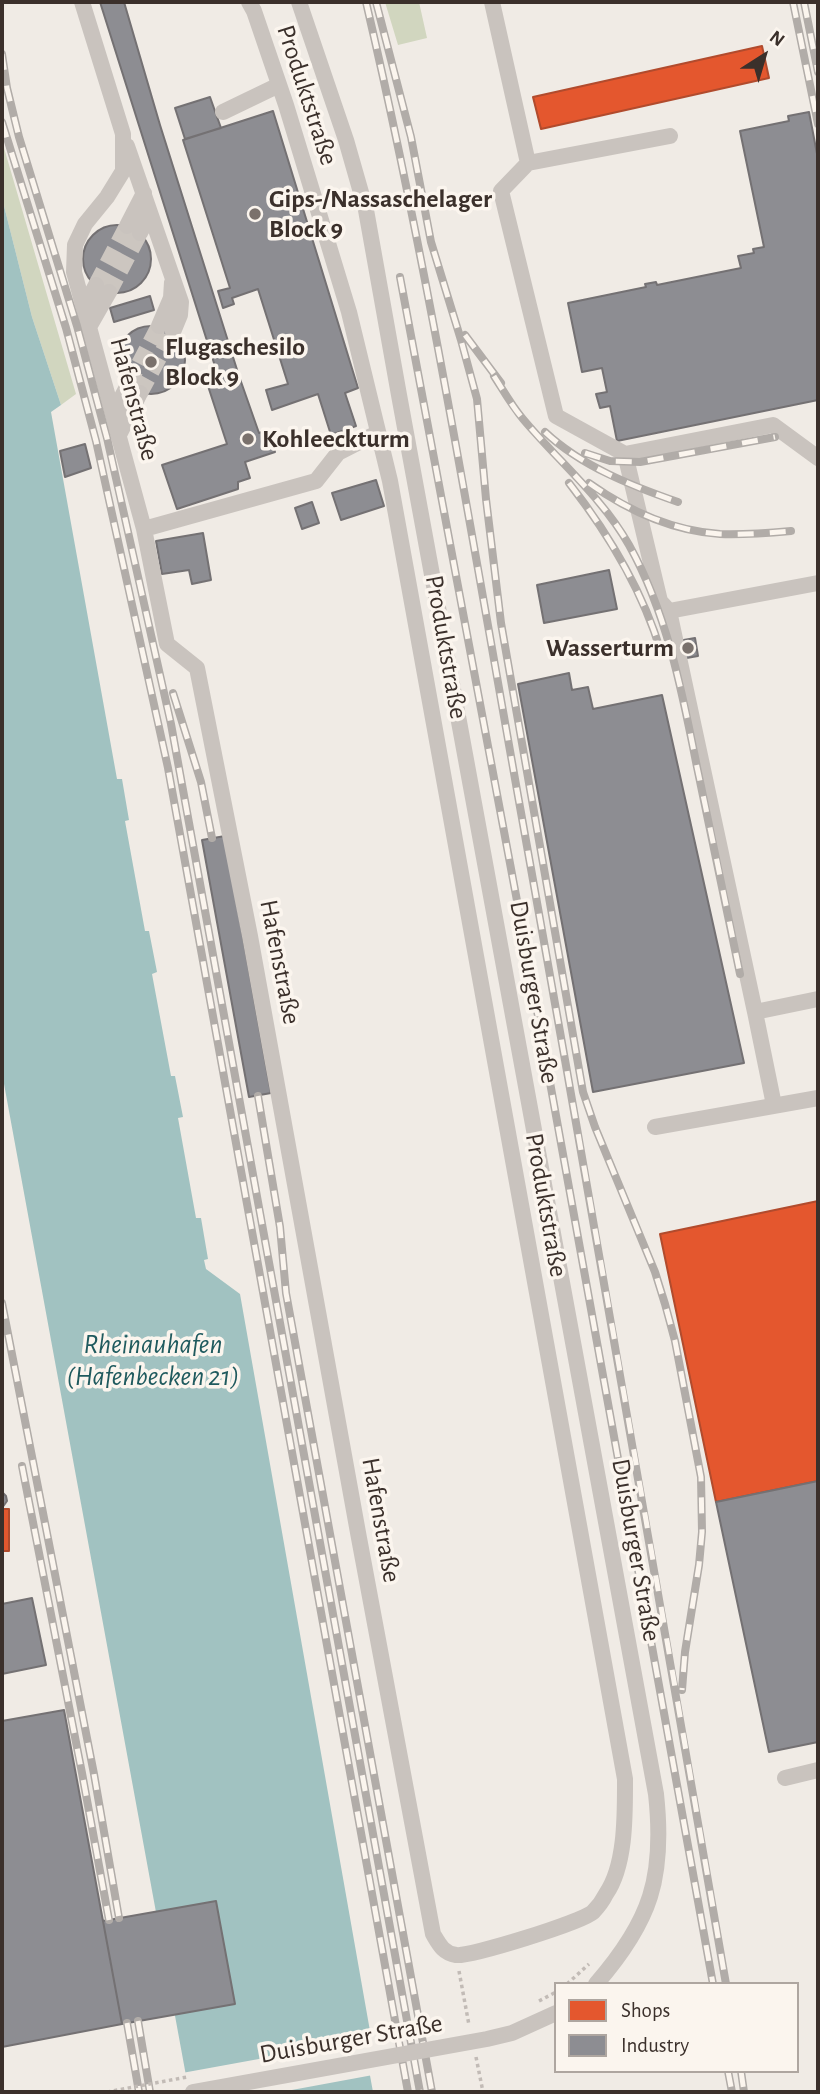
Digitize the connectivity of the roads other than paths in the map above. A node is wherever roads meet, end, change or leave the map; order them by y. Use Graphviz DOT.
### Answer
graph roads {
  1 [pos="82,2"];
  2 [pos="249,2"];
  3 [pos="299,2"];
  4 [pos="492,2"];
  5 [pos="279,85"];
  6 [pos="223,111"];
  7 [pos="123,134"];
  8 [pos="670,136"];
  9 [pos="528,163"];
  10 [pos="144,193"];
  11 [pos="150,213"];
  12 [pos="84,308"];
  13 [pos="89,327"];
  14 [pos="166,329"];
  15 [pos="113,414"];
  16 [pos="377,433"];
  17 [pos="119,435"];
  18 [pos="625,454"];
  19 [pos="818,458"];
  20 [pos="144,529"];
  21 [pos="818,583"];
  22 [pos="670,611"];
  23 [pos="818,999"];
  24 [pos="755,1012"];
  25 [pos="818,1098"];
  26 [pos="774,1105"];
  27 [pos="655,1127"];
  28 [pos="818,1770"];
  29 [pos="785,1778"];
  30 [pos="456,1955"];
  31 [pos="598,1982"];
  32 [pos="554,2014"];
  33 [pos="193,2092"];
  1 -- 7 [label="street, Hafenstraße"];
  2 -- 5 [label="street, Produktstraße"];
  3 -- 31 [label="street, Duisburger Straße"];
  4 -- 9 [label="street"];
  5 -- 6 [label="street"];
  5 -- 16 [label="street, Produktstraße"];
  7 -- 10 [label="street"];
  7 -- 12 [label="street, Hafenstraße"];
  8 -- 9 [label="street"];
  9 -- 18 [label="street"];
  10 -- 11 [label="street"];
  10 -- 11 [label="street"];
  11 -- 14 [label="street"];
  12 -- 13 [label="street, Hafenstraße"];
  12 -- 13 [label="street"];
  13 -- 15 [label="street, Hafenstraße"];
  15 -- 17 [label="street, Hafenstraße"];
  15 -- 17 [label="street"];
  16 -- 20 [label="street"];
  16 -- 30 [label="street, Produktstraße"];
  17 -- 20 [label="street, Hafenstraße"];
  18 -- 19 [label="street"];
  18 -- 22 [label="street"];
  20 -- 30 [label="street, Hafenstraße"];
  21 -- 22 [label="street"];
  22 -- 24 [label="street"];
  23 -- 24 [label="street"];
  24 -- 26 [label="street"];
  25 -- 26 [label="street"];
  26 -- 27 [label="street"];
  28 -- 29 [label="street"];
  32 -- 33 [label="street, Duisburger Straße, bridge"];
}
